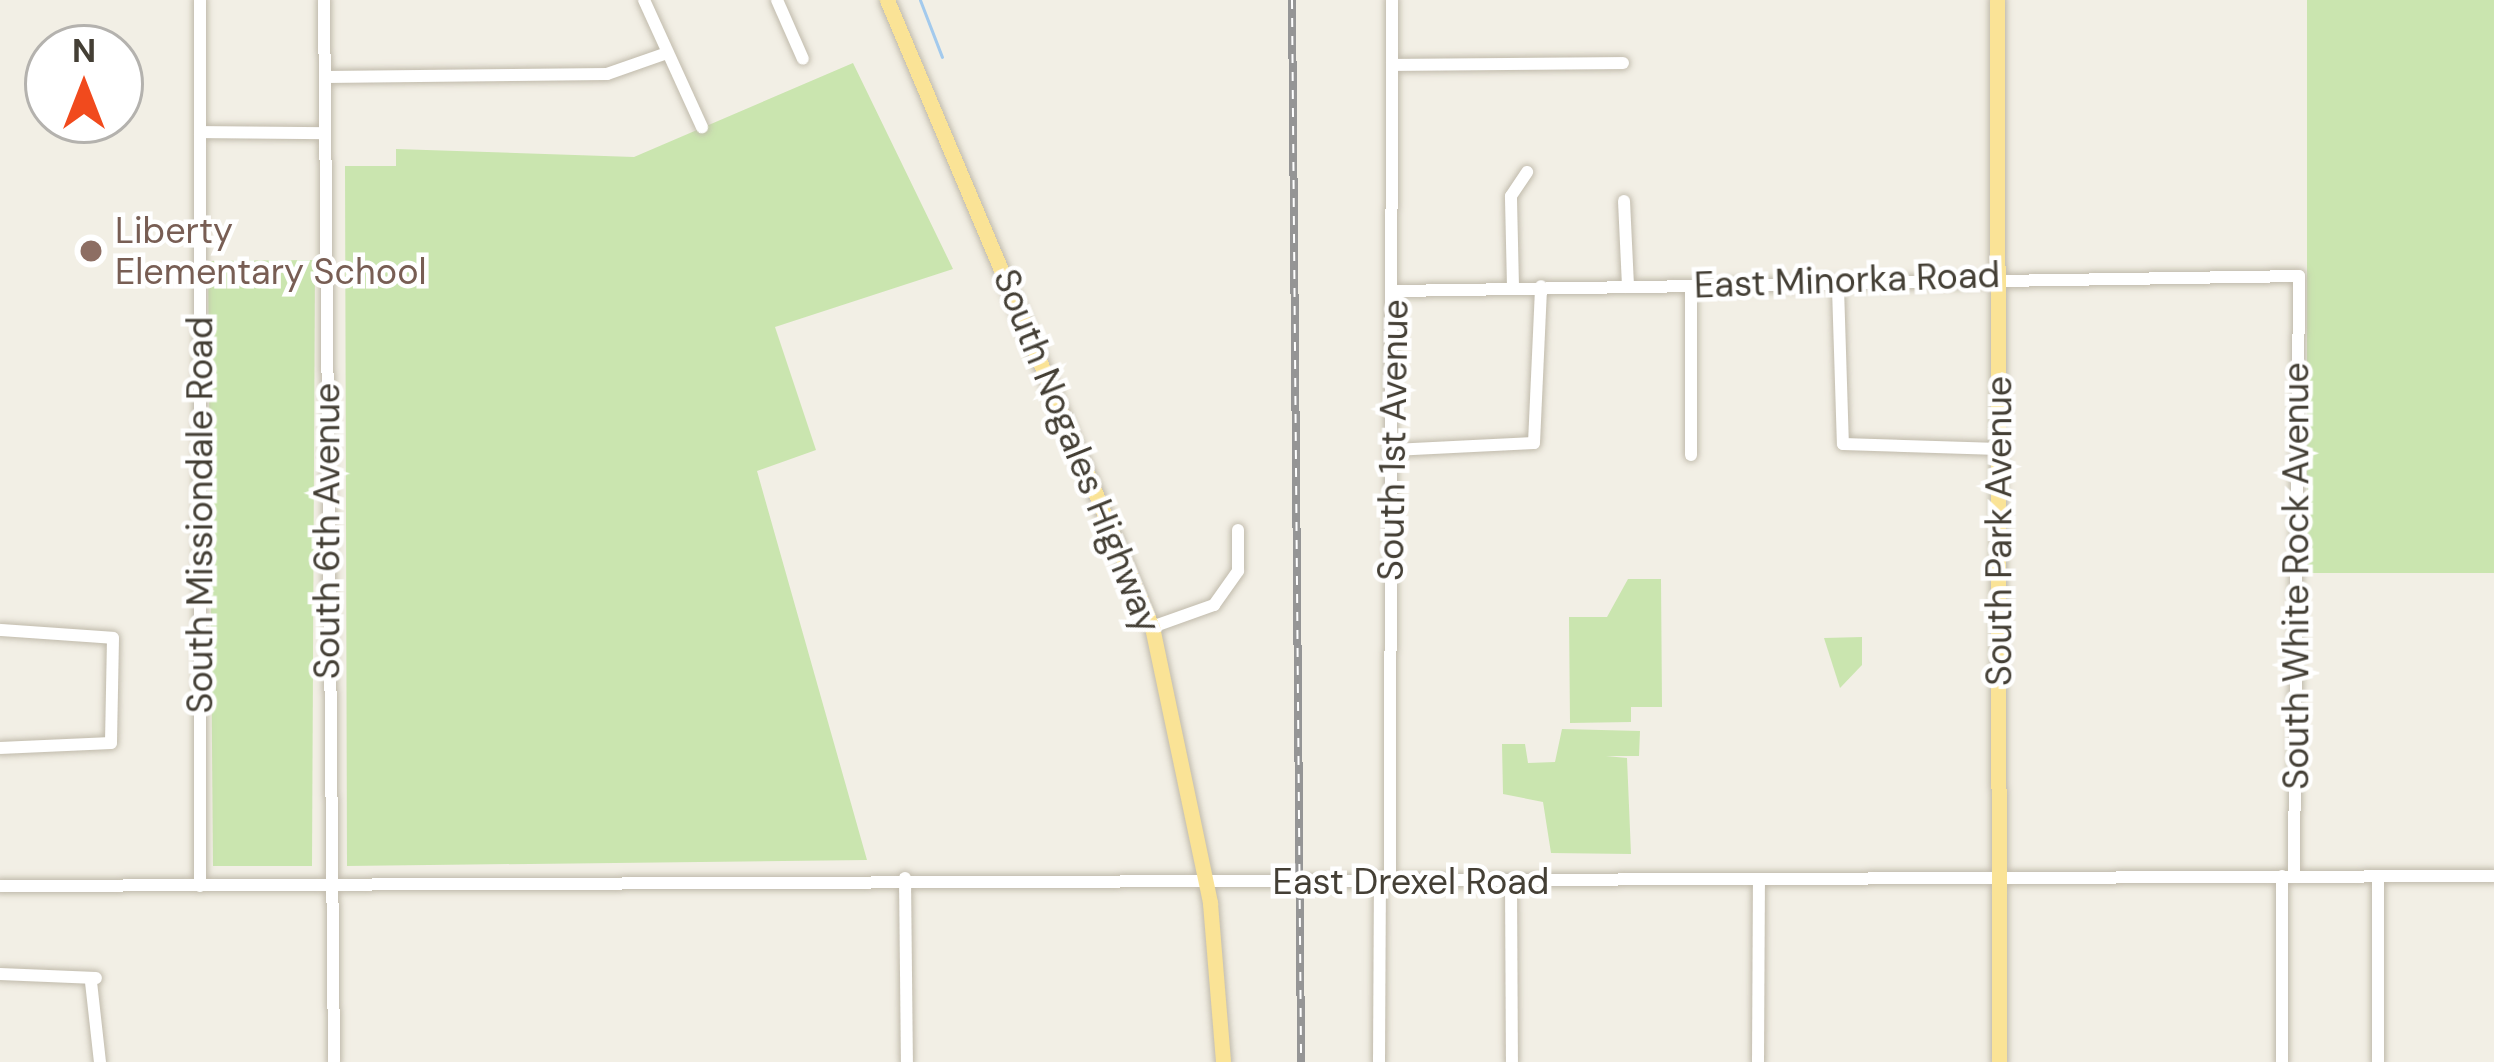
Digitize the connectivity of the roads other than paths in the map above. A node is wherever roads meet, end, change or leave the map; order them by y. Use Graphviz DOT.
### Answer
graph roads {
  1 [pos="200,0"];
  2 [pos="324,0"];
  3 [pos="644,0"];
  4 [pos="777,0"];
  5 [pos="887,0"];
  6 [pos="1392,0"];
  7 [pos="1997,0"];
  8 [pos="668,53"];
  9 [pos="803,59"];
  10 [pos="1623,63"];
  11 [pos="1392,64"];
  12 [pos="325,77"];
  13 [pos="702,127"];
  14 [pos="200,132"];
  15 [pos="324,133"];
  16 [pos="1528,172"];
  17 [pos="1624,201"];
  18 [pos="1996,274"];
  19 [pos="2299,276"];
  20 [pos="1513,286"];
  21 [pos="1541,286"];
  22 [pos="1628,287"];
  23 [pos="1690,287"];
  24 [pos="1838,289"];
  25 [pos="1396,291"];
  26 [pos="1999,449"];
  27 [pos="1393,450"];
  28 [pos="1691,455"];
  29 [pos="1238,530"];
  30 [pos="1152,627"];
  31 [pos="0,630"];
  32 [pos="0,748"];
  33 [pos="2288,876"];
  34 [pos="2378,876"];
  35 [pos="2494,876"];
  36 [pos="905,878"];
  37 [pos="2000,878"];
  38 [pos="1385,879"];
  39 [pos="1511,881"];
  40 [pos="1759,881"];
  41 [pos="1205,883"];
  42 [pos="0,886"];
  43 [pos="200,886"];
  44 [pos="329,886"];
  45 [pos="0,974"];
  46 [pos="100,1062"];
  47 [pos="334,1062"];
  48 [pos="907,1062"];
  49 [pos="1222,1062"];
  50 [pos="1379,1062"];
  51 [pos="1512,1062"];
  52 [pos="1758,1062"];
  53 [pos="2000,1062"];
  54 [pos="2282,1062"];
  55 [pos="2378,1062"];
  1 -- 14 [label="street, South Missiondale Road"];
  2 -- 12 [label="street, South 6th Avenue"];
  3 -- 8 [label="street"];
  4 -- 9 [label="street"];
  5 -- 30 [label="main road, South Nogales Highway"];
  6 -- 11 [label="street, South 1st Avenue"];
  7 -- 18 [label="main road, South Park Avenue"];
  8 -- 12 [label="street"];
  8 -- 13 [label="street"];
  10 -- 11 [label="street"];
  11 -- 25 [label="street, South 1st Avenue"];
  12 -- 15 [label="street, South 6th Avenue"];
  14 -- 15 [label="street"];
  14 -- 43 [label="street, South Missiondale Road"];
  15 -- 44 [label="street, South 6th Avenue"];
  16 -- 20 [label="street"];
  17 -- 22 [label="street"];
  18 -- 19 [label="street, East Minorka Road"];
  18 -- 24 [label="street, East Minorka Road"];
  18 -- 26 [label="main road, South Park Avenue"];
  19 -- 33 [label="street, South White Rock Avenue"];
  20 -- 21 [label="street, East Minorka Road"];
  20 -- 25 [label="street, East Minorka Road"];
  21 -- 22 [label="street, East Minorka Road"];
  21 -- 27 [label="street"];
  22 -- 23 [label="street, East Minorka Road"];
  23 -- 24 [label="street, East Minorka Road"];
  23 -- 28 [label="street"];
  24 -- 26 [label="street"];
  25 -- 27 [label="street, South 1st Avenue"];
  26 -- 37 [label="main road, South Park Avenue"];
  27 -- 38 [label="street, South 1st Avenue"];
  29 -- 30 [label="street"];
  30 -- 41 [label="main road, South Nogales Highway"];
  31 -- 32 [label="street"];
  33 -- 34 [label="street, East Drexel Road"];
  33 -- 37 [label="street, East Drexel Road"];
  33 -- 54 [label="street, South White Rock Avenue"];
  34 -- 35 [label="street, East Drexel Road"];
  34 -- 55 [label="street"];
  36 -- 41 [label="street, East Drexel Road"];
  36 -- 44 [label="street, East Drexel Road"];
  36 -- 48 [label="street"];
  37 -- 40 [label="street, East Drexel Road"];
  37 -- 53 [label="main road, South Park Avenue"];
  38 -- 39 [label="street, East Drexel Road"];
  38 -- 41 [label="street, East Drexel Road"];
  38 -- 50 [label="street, South 1st Avenue"];
  39 -- 40 [label="street, East Drexel Road"];
  39 -- 51 [label="street"];
  40 -- 52 [label="street"];
  41 -- 49 [label="main road, South Nogales Highway"];
  42 -- 43 [label="street, East Drexel Road"];
  43 -- 44 [label="street, East Drexel Road"];
  44 -- 47 [label="street, South 6th Avenue"];
  45 -- 46 [label="street"];
}
